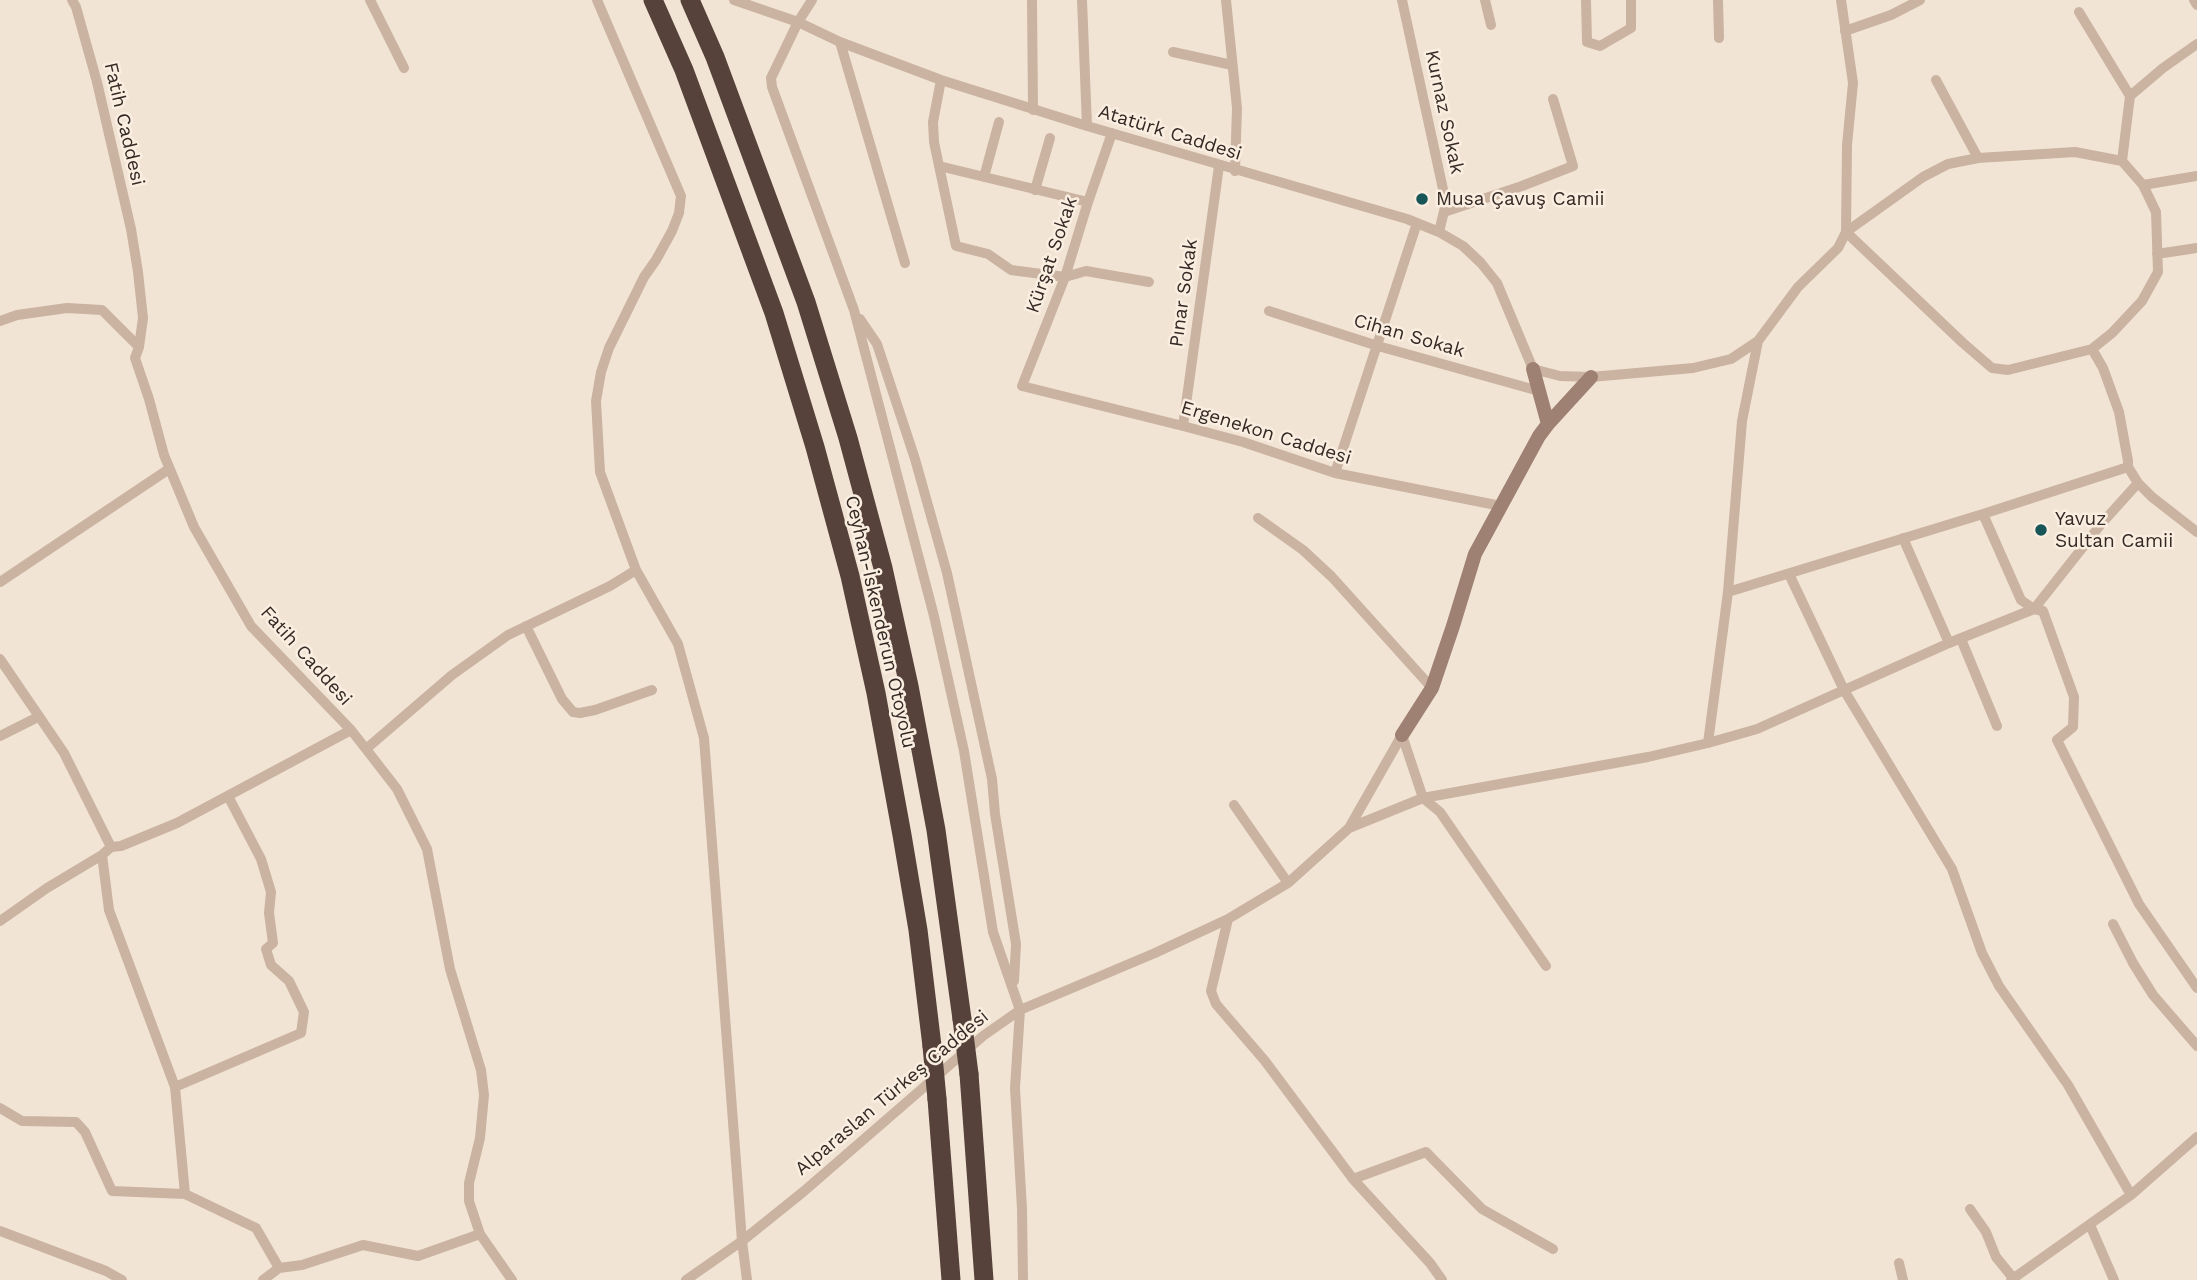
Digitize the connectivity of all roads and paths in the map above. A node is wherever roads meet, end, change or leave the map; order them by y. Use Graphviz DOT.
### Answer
graph roads {
  1 [pos="72,0"];
  2 [pos="370,0"];
  3 [pos="597,0"];
  4 [pos="653,0"];
  5 [pos="690,0"];
  6 [pos="734,0"];
  7 [pos="812,0"];
  8 [pos="1032,0"];
  9 [pos="1082,0"];
  10 [pos="1226,0"];
  11 [pos="1402,0"];
  12 [pos="1485,0"];
  13 [pos="1586,0"];
  14 [pos="1631,0"];
  15 [pos="1718,0"];
  16 [pos="1841,0"];
  17 [pos="1920,0"];
  18 [pos="2194,0"];
  19 [pos="753,4"];
  20 [pos="2197,5"];
  21 [pos="2079,12"];
  22 [pos="798,22"];
  23 [pos="1491,25"];
  24 [pos="1845,31"];
  25 [pos="1719,38"];
  26 [pos="840,42"];
  27 [pos="2197,44"];
  28 [pos="1173,52"];
  29 [pos="1232,65"];
  30 [pos="404,68"];
  31 [pos="941,80"];
  32 [pos="1936,80"];
  33 [pos="2130,96"];
  34 [pos="1553,99"];
  35 [pos="1033,110"];
  36 [pos="999,122"];
  37 [pos="1087,127"];
  38 [pos="1112,133"];
  39 [pos="1050,138"];
  40 [pos="1978,158"];
  41 [pos="2122,161"];
  42 [pos="939,166"];
  43 [pos="1219,166"];
  44 [pos="1235,171"];
  45 [pos="2197,176"];
  46 [pos="984,177"];
  47 [pos="2143,185"];
  48 [pos="1035,190"];
  49 [pos="1088,202"];
  50 [pos="1444,212"];
  51 [pos="1417,223"];
  52 [pos="1439,232"];
  53 [pos="1846,232"];
  54 [pos="2197,248"];
  55 [pos="2157,254"];
  56 [pos="905,263"];
  57 [pos="1065,277"];
  58 [pos="1149,282"];
  59 [pos="854,310"];
  60 [pos="1269,312"];
  61 [pos="0,321"];
  62 [pos="1758,341"];
  63 [pos="1378,346"];
  64 [pos="139,347"];
  65 [pos="2091,349"];
  66 [pos="1533,369"];
  67 [pos="1591,377"];
  68 [pos="1022,386"];
  69 [pos="1539,391"];
  70 [pos="1548,424"];
  71 [pos="1183,426"];
  72 [pos="2127,467"];
  73 [pos="169,468"];
  74 [pos="1335,473"];
  75 [pos="2138,483"];
  76 [pos="1501,506"];
  77 [pos="1983,514"];
  78 [pos="1258,518"];
  79 [pos="2197,532"];
  80 [pos="1903,538"];
  81 [pos="636,570"];
  82 [pos="1789,573"];
  83 [pos="0,582"];
  84 [pos="1728,592"];
  85 [pos="2034,610"];
  86 [pos="526,626"];
  87 [pos="1961,639"];
  88 [pos="1949,643"];
  89 [pos="0,659"];
  90 [pos="1432,688"];
  91 [pos="652,690"];
  92 [pos="1844,690"];
  93 [pos="38,717"];
  94 [pos="1997,726"];
  95 [pos="351,730"];
  96 [pos="1402,735"];
  97 [pos="0,736"];
  98 [pos="1708,743"];
  99 [pos="366,749"];
  100 [pos="228,796"];
  101 [pos="1423,799"];
  102 [pos="1234,805"];
  103 [pos="1349,828"];
  104 [pos="111,847"];
  105 [pos="102,855"];
  106 [pos="1288,883"];
  107 [pos="1228,919"];
  108 [pos="0,921"];
  109 [pos="2113,924"];
  110 [pos="1546,966"];
  111 [pos="2197,988"];
  112 [pos="1014,990"];
  113 [pos="1020,1010"];
  114 [pos="2197,1046"];
  115 [pos="175,1087"];
  116 [pos="0,1108"];
  117 [pos="2197,1138"];
  118 [pos="1353,1179"];
  119 [pos="184,1194"];
  120 [pos="2131,1195"];
  121 [pos="1970,1209"];
  122 [pos="2090,1225"];
  123 [pos="0,1231"];
  124 [pos="480,1234"];
  125 [pos="742,1241"];
  126 [pos="1553,1249"];
  127 [pos="1899,1263"];
  128 [pos="279,1268"];
  129 [pos="105,1276"];
  130 [pos="2012,1279"];
  131 [pos="122,1280"];
  132 [pos="263,1280"];
  133 [pos="512,1280"];
  134 [pos="686,1280"];
  135 [pos="747,1280"];
  136 [pos="951,1280"];
  137 [pos="984,1280"];
  138 [pos="1023,1280"];
  139 [pos="1442,1280"];
  140 [pos="1903,1280"];
  141 [pos="2113,1280"];
  1 -- 64 [label="street, Fatih Caddesi"];
  2 -- 30 [label="street"];
  3 -- 81 [label="street"];
  4 -- 136 [label="highway, Ceyhan-İskenderun Otoyolu, bridge"];
  5 -- 137 [label="highway, Ceyhan-İskenderun Otoyolu, bridge"];
  6 -- 19 [label="street, Atatürk Caddesi"];
  7 -- 22 [label="street"];
  8 -- 35 [label="street"];
  9 -- 37 [label="street"];
  10 -- 29 [label="street"];
  11 -- 50 [label="street, Kurnaz Sokak"];
  12 -- 23 [label="street"];
  13 -- 14 [label="street"];
  15 -- 25 [label="street"];
  16 -- 24 [label="street"];
  17 -- 24 [label="street"];
  18 -- 20 [label="street"];
  19 -- 22 [label="street, Atatürk Caddesi"];
  21 -- 33 [label="street"];
  22 -- 26 [label="street, Atatürk Caddesi"];
  22 -- 59 [label="street"];
  24 -- 53 [label="street"];
  26 -- 31 [label="street, Atatürk Caddesi"];
  26 -- 56 [label="street"];
  27 -- 33 [label="street"];
  28 -- 29 [label="street"];
  29 -- 44 [label="street"];
  31 -- 35 [label="street, Atatürk Caddesi"];
  31 -- 42 [label="street"];
  32 -- 40 [label="street"];
  33 -- 41 [label="street"];
  34 -- 50 [label="street"];
  35 -- 37 [label="street, Atatürk Caddesi"];
  36 -- 46 [label="street"];
  37 -- 38 [label="street, Atatürk Caddesi"];
  38 -- 43 [label="street, Atatürk Caddesi"];
  38 -- 49 [label="street, Kürşat Sokak"];
  39 -- 48 [label="street"];
  40 -- 41 [label="street"];
  40 -- 53 [label="street"];
  41 -- 47 [label="street"];
  42 -- 46 [label="street"];
  42 -- 57 [label="street"];
  43 -- 44 [label="street, Atatürk Caddesi"];
  43 -- 71 [label="street, Pınar Sokak"];
  44 -- 51 [label="street, Atatürk Caddesi"];
  45 -- 47 [label="street"];
  46 -- 48 [label="street"];
  47 -- 55 [label="street"];
  48 -- 49 [label="street"];
  49 -- 57 [label="street, Kürşat Sokak"];
  50 -- 52 [label="street, Kurnaz Sokak"];
  51 -- 52 [label="street, Atatürk Caddesi"];
  51 -- 63 [label="street"];
  52 -- 66 [label="street, Atatürk Caddesi"];
  53 -- 62 [label="street"];
  53 -- 65 [label="street"];
  54 -- 55 [label="street"];
  55 -- 65 [label="street"];
  57 -- 58 [label="street"];
  57 -- 68 [label="street, Kürşat Sokak"];
  59 -- 112 [label="street"];
  59 -- 112 [label="street"];
  60 -- 63 [label="street, Cihan Sokak"];
  61 -- 64 [label="street"];
  62 -- 67 [label="street"];
  62 -- 84 [label="street"];
  63 -- 69 [label="street, Cihan Sokak"];
  63 -- 74 [label="street"];
  64 -- 73 [label="street, Fatih Caddesi"];
  65 -- 72 [label="street"];
  66 -- 67 [label="street"];
  66 -- 69 [label="street"];
  67 -- 70 [label="street"];
  68 -- 71 [label="street, Ergenekon Caddesi"];
  69 -- 70 [label="street"];
  70 -- 76 [label="street"];
  71 -- 74 [label="street, Ergenekon Caddesi"];
  72 -- 75 [label="street"];
  72 -- 77 [label="street"];
  73 -- 83 [label="street"];
  73 -- 95 [label="street, Fatih Caddesi"];
  74 -- 76 [label="street, Ergenekon Caddesi"];
  75 -- 79 [label="street"];
  75 -- 85 [label="street"];
  76 -- 90 [label="street"];
  77 -- 80 [label="street"];
  77 -- 85 [label="street"];
  78 -- 90 [label="street"];
  80 -- 82 [label="street"];
  80 -- 88 [label="street"];
  81 -- 86 [label="street"];
  81 -- 125 [label="street"];
  82 -- 84 [label="street"];
  82 -- 92 [label="street"];
  84 -- 98 [label="street"];
  85 -- 87 [label="street"];
  85 -- 111 [label="street"];
  86 -- 91 [label="street"];
  86 -- 99 [label="street"];
  87 -- 88 [label="street"];
  87 -- 94 [label="street"];
  88 -- 92 [label="street"];
  89 -- 93 [label="street"];
  90 -- 96 [label="street"];
  92 -- 98 [label="street"];
  92 -- 120 [label="street"];
  93 -- 97 [label="street"];
  93 -- 104 [label="street"];
  95 -- 99 [label="street, Fatih Caddesi"];
  95 -- 100 [label="street"];
  96 -- 101 [label="street"];
  96 -- 103 [label="street"];
  98 -- 101 [label="street"];
  99 -- 124 [label="street, Fatih Caddesi"];
  100 -- 104 [label="street"];
  100 -- 115 [label="street"];
  101 -- 103 [label="street"];
  101 -- 110 [label="street"];
  102 -- 106 [label="street"];
  103 -- 106 [label="street, Alparaslan Türkeş Caddesi"];
  104 -- 105 [label="street"];
  105 -- 108 [label="street"];
  105 -- 115 [label="street"];
  106 -- 107 [label="street, Alparaslan Türkeş Caddesi"];
  107 -- 113 [label="street, Alparaslan Türkeş Caddesi"];
  107 -- 118 [label="street"];
  109 -- 114 [label="street"];
  112 -- 113 [label="street"];
  113 -- 125 [label="street, Alparaslan Türkeş Caddesi"];
  113 -- 138 [label="street"];
  115 -- 119 [label="street"];
  116 -- 119 [label="street"];
  117 -- 120 [label="street"];
  118 -- 126 [label="street"];
  118 -- 139 [label="street"];
  119 -- 128 [label="street"];
  120 -- 122 [label="street"];
  121 -- 130 [label="street"];
  122 -- 130 [label="street"];
  122 -- 141 [label="street"];
  123 -- 129 [label="street"];
  124 -- 128 [label="street"];
  124 -- 133 [label="street, Fatih Caddesi"];
  125 -- 134 [label="street, Alparaslan Türkeş Caddesi"];
  125 -- 135 [label="street"];
  127 -- 140 [label="street"];
  128 -- 132 [label="street"];
  129 -- 131 [label="street"];
}
